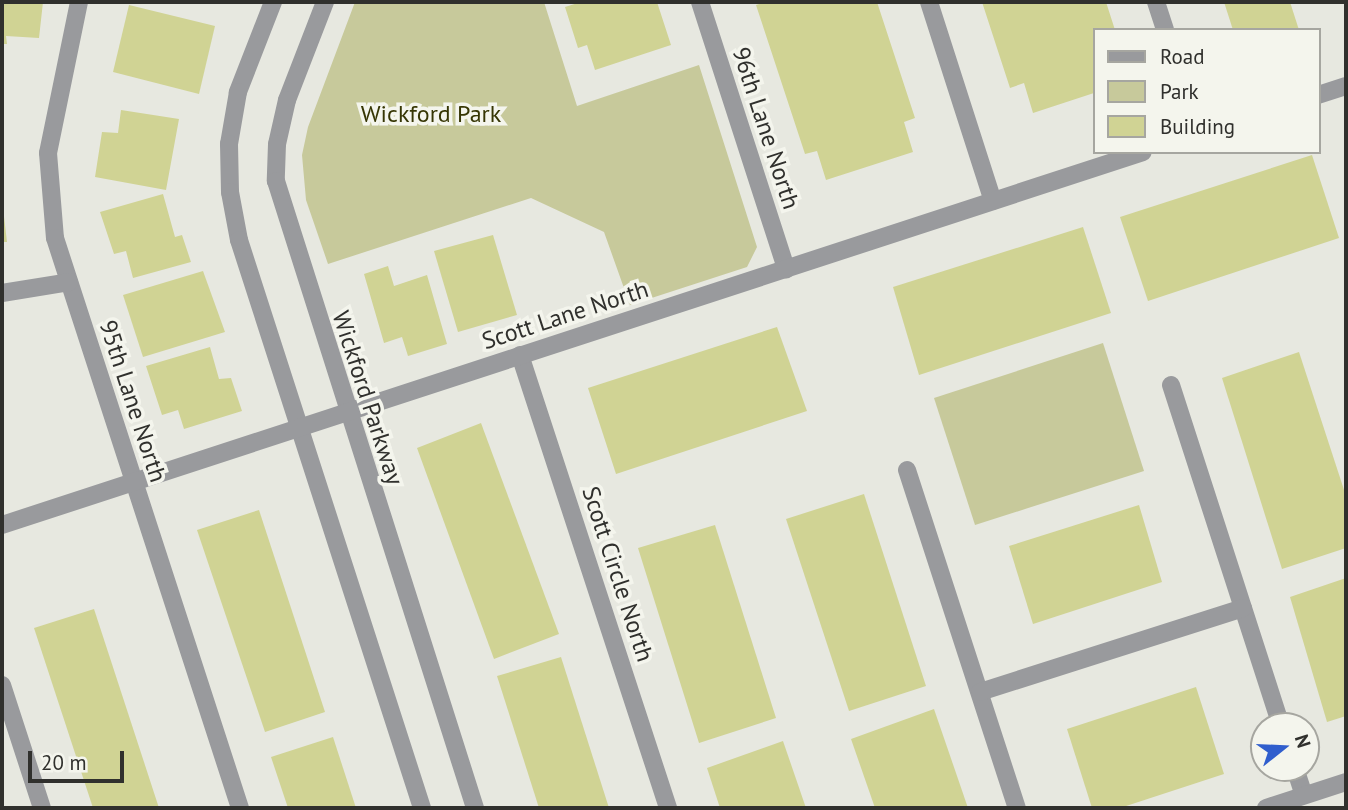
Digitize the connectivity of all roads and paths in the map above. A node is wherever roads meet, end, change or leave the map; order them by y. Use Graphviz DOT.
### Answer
graph roads {
  1 [pos="79,2"];
  2 [pos="273,2"];
  3 [pos="325,2"];
  4 [pos="700,2"];
  5 [pos="929,2"];
  6 [pos="1156,2"];
  7 [pos="1164,28"];
  8 [pos="1346,86"];
  9 [pos="1320,94"];
  10 [pos="1137,154"];
  11 [pos="993,201"];
  12 [pos="786,270"];
  13 [pos="69,282"];
  14 [pos="2,293"];
  15 [pos="520,355"];
  16 [pos="1171,384"];
  17 [pos="347,412"];
  18 [pos="299,426"];
  19 [pos="907,470"];
  20 [pos="133,481"];
  21 [pos="2,525"];
  22 [pos="1243,608"];
  23 [pos="2,685"];
  24 [pos="980,692"];
  25 [pos="1276,712"];
  26 [pos="6,716"];
  27 [pos="1300,782"];
  28 [pos="1346,782"];
  29 [pos="1304,795"];
  30 [pos="41,808"];
  31 [pos="240,808"];
  32 [pos="422,808"];
  33 [pos="475,808"];
  34 [pos="668,808"];
  35 [pos="1017,808"];
  36 [pos="1266,808"];
  1 -- 13 [label="street, 95th Lane North"];
  2 -- 18 [label="street"];
  3 -- 17 [label="street, Wickford Parkway"];
  4 -- 12 [label="street, 96th Lane North"];
  5 -- 11 [label="street"];
  6 -- 7 [label="street"];
  8 -- 9 [label="street"];
  10 -- 11 [label="street, Scott Lane North"];
  11 -- 12 [label="street, Scott Lane North"];
  12 -- 15 [label="street, Scott Lane North"];
  13 -- 14 [label="street"];
  13 -- 20 [label="street, 95th Lane North"];
  15 -- 17 [label="street, Scott Lane North"];
  15 -- 34 [label="street, Scott Circle North"];
  16 -- 22 [label="street"];
  17 -- 18 [label="street, Scott Lane North"];
  17 -- 33 [label="street, Wickford Parkway"];
  18 -- 20 [label="street, Scott Lane North"];
  18 -- 32 [label="street"];
  19 -- 24 [label="street"];
  20 -- 21 [label="street, Scott Lane North"];
  20 -- 31 [label="street, 95th Lane North"];
  22 -- 24 [label="street"];
  22 -- 25 [label="street"];
  23 -- 26 [label="street"];
  24 -- 35 [label="street"];
  26 -- 30 [label="street"];
  27 -- 29 [label="street"];
  28 -- 29 [label="street"];
  29 -- 36 [label="street"];
}
